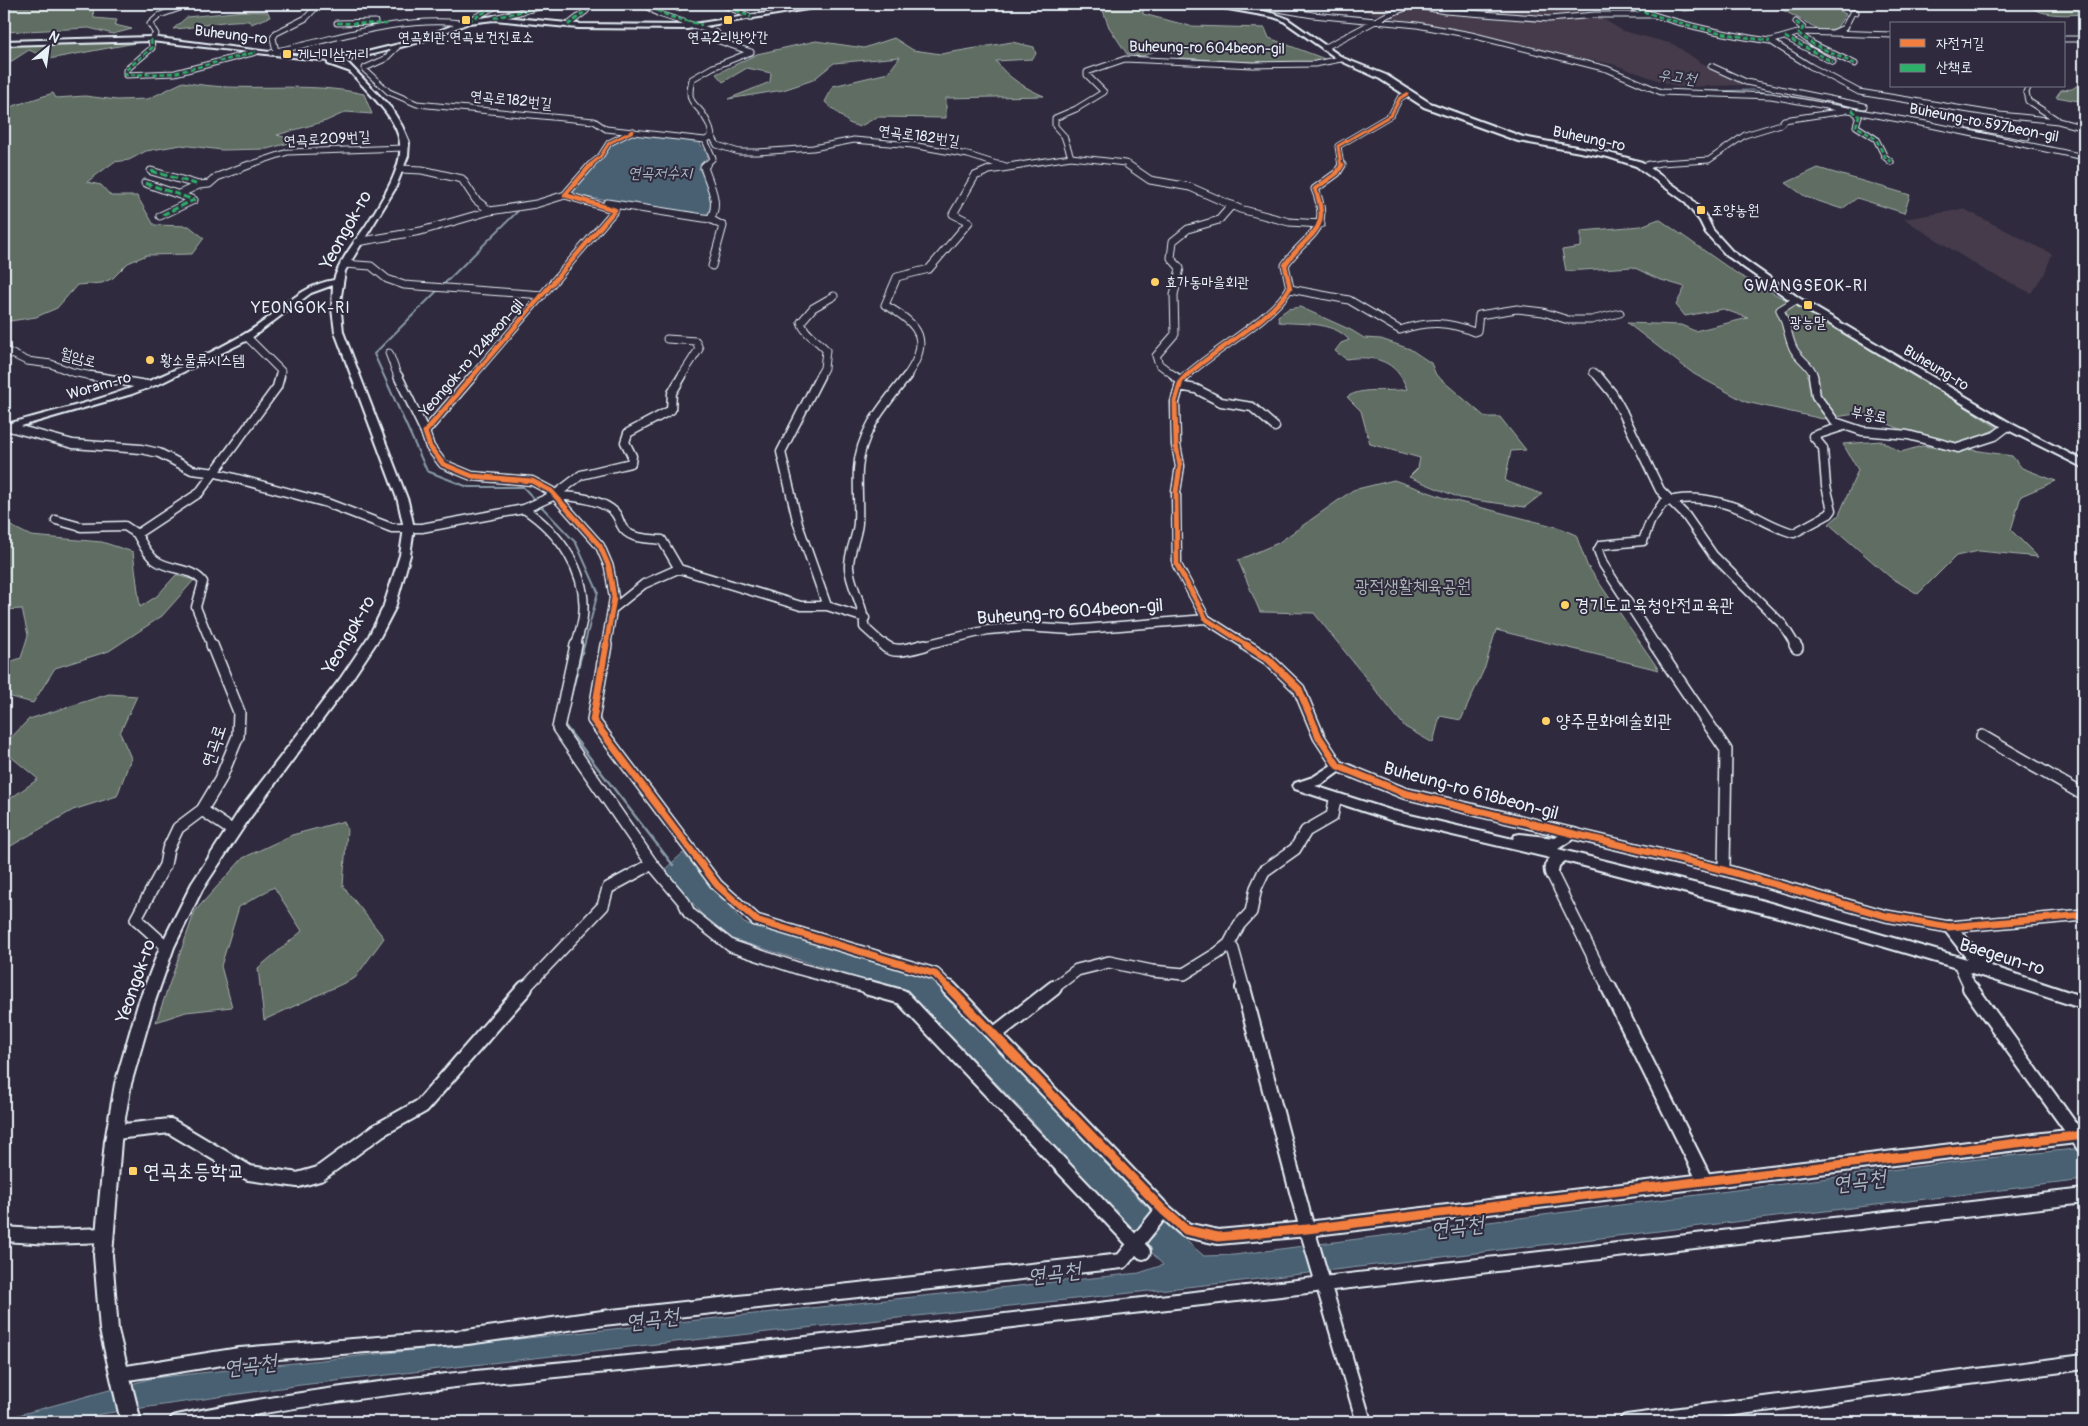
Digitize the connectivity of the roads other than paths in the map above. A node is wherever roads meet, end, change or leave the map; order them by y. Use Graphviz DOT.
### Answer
graph roads {
  1 [pos="190,4"];
  2 [pos="316,4"];
  3 [pos="500,4"];
  4 [pos="552,4"];
  5 [pos="590,4"];
  6 [pos="643,4"];
  7 [pos="670,4"];
  8 [pos="722,4"];
  9 [pos="835,4"];
  10 [pos="1207,4"];
  11 [pos="1224,4"];
  12 [pos="1416,4"];
  13 [pos="1622,4"];
  14 [pos="678,8"];
  15 [pos="1271,9"];
  16 [pos="1856,12"];
  17 [pos="748,13"];
  18 [pos="1652,15"];
  19 [pos="494,18"];
  20 [pos="1382,18"];
  21 [pos="465,22"];
  22 [pos="1796,22"];
  23 [pos="336,23"];
  24 [pos="388,24"];
  25 [pos="568,25"];
  26 [pos="702,25"];
  27 [pos="1834,32"];
  28 [pos="1799,33"];
  29 [pos="1890,35"];
  30 [pos="1785,37"];
  31 [pos="2066,38"];
  32 [pos="151,39"];
  33 [pos="2084,40"];
  34 [pos="1770,41"];
  35 [pos="4,43"];
  36 [pos="397,47"];
  37 [pos="1324,48"];
  38 [pos="256,52"];
  39 [pos="273,52"];
  40 [pos="369,55"];
  41 [pos="302,58"];
  42 [pos="1341,59"];
  43 [pos="342,60"];
  44 [pos="1833,62"];
  45 [pos="1855,64"];
  46 [pos="1711,66"];
  47 [pos="352,72"];
  48 [pos="2028,88"];
  49 [pos="1860,92"];
  50 [pos="1407,94"];
  51 [pos="1850,107"];
  52 [pos="2058,121"];
  53 [pos="2084,128"];
  54 [pos="633,131"];
  55 [pos="712,136"];
  56 [pos="2027,137"];
  57 [pos="705,140"];
  58 [pos="404,148"];
  59 [pos="1071,157"];
  60 [pos="2084,157"];
  61 [pos="1891,162"];
  62 [pos="1007,168"];
  63 [pos="1644,168"];
  64 [pos="400,169"];
  65 [pos="152,171"];
  66 [pos="145,184"];
  67 [pos="199,185"];
  68 [pos="179,194"];
  69 [pos="565,195"];
  70 [pos="1232,205"];
  71 [pos="490,211"];
  72 [pos="160,216"];
  73 [pos="710,219"];
  74 [pos="1321,224"];
  75 [pos="357,242"];
  76 [pos="344,264"];
  77 [pos="712,266"];
  78 [pos="337,282"];
  79 [pos="1290,289"];
  80 [pos="543,295"];
  81 [pos="834,296"];
  82 [pos="1796,300"];
  83 [pos="1620,313"];
  84 [pos="247,336"];
  85 [pos="667,339"];
  86 [pos="4,350"];
  87 [pos="389,352"];
  88 [pos="1593,372"];
  89 [pos="1180,384"];
  90 [pos="148,385"];
  91 [pos="1844,426"];
  92 [pos="2008,426"];
  93 [pos="6,427"];
  94 [pos="1274,427"];
  95 [pos="425,432"];
  96 [pos="2084,465"];
  97 [pos="216,473"];
  98 [pos="555,495"];
  99 [pos="1668,500"];
  100 [pos="528,508"];
  101 [pos="56,520"];
  102 [pos="409,528"];
  103 [pos="137,534"];
  104 [pos="678,569"];
  105 [pos="827,606"];
  106 [pos="614,608"];
  107 [pos="865,618"];
  108 [pos="1206,619"];
  109 [pos="1797,648"];
  110 [pos="1982,736"];
  111 [pos="1338,766"];
  112 [pos="2084,795"];
  113 [pos="1335,800"];
  114 [pos="202,810"];
  115 [pos="1455,830"];
  116 [pos="233,831"];
  117 [pos="1571,833"];
  118 [pos="1566,857"];
  119 [pos="652,864"];
  120 [pos="1724,870"];
  121 [pos="1552,874"];
  122 [pos="2084,916"];
  123 [pos="1950,927"];
  124 [pos="1229,944"];
  125 [pos="167,948"];
  126 [pos="1959,963"];
  127 [pos="1985,970"];
  128 [pos="2084,1003"];
  129 [pos="995,1034"];
  130 [pos="115,1132"];
  131 [pos="2082,1139"];
  132 [pos="1704,1179"];
  133 [pos="2084,1196"];
  134 [pos="1163,1210"];
  135 [pos="1307,1229"];
  136 [pos="4,1234"];
  137 [pos="104,1236"];
  138 [pos="1138,1248"];
  139 [pos="1324,1285"];
  140 [pos="2084,1362"];
  141 [pos="121,1374"];
  142 [pos="132,1422"];
  143 [pos="177,1422"];
  144 [pos="1364,1422"];
  145 [pos="1627,1422"];
  1 -- 32 [label="street"];
  2 -- 39 [label="street"];
  3 -- 21 [label="street"];
  4 -- 19 [label="street"];
  5 -- 25 [label="street"];
  6 -- 26 [label="street"];
  7 -- 14 [label="street"];
  8 -- 17 [label="street"];
  9 -- 17 [label="main road, Buheung-ro"];
  10 -- 11 [label="street"];
  10 -- 15 [label="main road, Buheung-ro"];
  12 -- 18 [label="street, Buheung-ro 597beon-gil"];
  12 -- 20 [label="street, Buheung-ro 597beon-gil"];
  13 -- 18 [label="street"];
  15 -- 20 [label="street, Buheung-ro 597beon-gil"];
  15 -- 37 [label="main road, Buheung-ro"];
  16 -- 27 [label="street"];
  17 -- 26 [label="main road, Buheung-ro"];
  18 -- 34 [label="street"];
  19 -- 21 [label="main road, Buheung-ro"];
  19 -- 25 [label="main road, Buheung-ro"];
  20 -- 37 [label="street, Buheung-ro 597beon-gil"];
  20 -- 51 [label="street, Buheung-ro 597beon-gil"];
  21 -- 24 [label="street"];
  21 -- 36 [label="main road, Buheung-ro"];
  22 -- 28 [label="street"];
  23 -- 24 [label="street"];
  24 -- 39 [label="street"];
  25 -- 26 [label="main road, Buheung-ro"];
  26 -- 55 [label="street"];
  27 -- 28 [label="street"];
  27 -- 29 [label="street"];
  28 -- 30 [label="street"];
  28 -- 45 [label="street"];
  30 -- 34 [label="street"];
  30 -- 44 [label="street"];
  31 -- 33 [label="street"];
  32 -- 35 [label="main road, Buheung-ro"];
  32 -- 38 [label="main road, Buheung-ro"];
  32 -- 38 [label="street"];
  34 -- 49 [label="street"];
  36 -- 40 [label="main road, Buheung-ro"];
  36 -- 54 [label="street, 연곡로182번길"];
  37 -- 42 [label="main road, Buheung-ro"];
  38 -- 39 [label="main road, Buheung-ro"];
  39 -- 41 [label="main road, Buheung-ro"];
  40 -- 43 [label="main road, Buheung-ro"];
  40 -- 47 [label="main road"];
  41 -- 43 [label="main road, Buheung-ro"];
  41 -- 47 [label="main road"];
  42 -- 50 [label="main road, Buheung-ro"];
  42 -- 59 [label="street, Buheung-ro 604beon-gil"];
  43 -- 47 [label="street, Yeongok-ro"];
  46 -- 51 [label="street"];
  47 -- 58 [label="street, Yeongok-ro"];
  48 -- 52 [label="street"];
  49 -- 51 [label="street"];
  49 -- 52 [label="street"];
  50 -- 63 [label="main road, Buheung-ro"];
  50 -- 74 [label="street"];
  51 -- 56 [label="street"];
  51 -- 60 [label="street, Buheung-ro 597beon-gil"];
  51 -- 61 [label="street"];
  51 -- 63 [label="street"];
  52 -- 53 [label="street"];
  54 -- 57 [label="street, 연곡로182번길"];
  54 -- 69 [label="street"];
  55 -- 57 [label="street"];
  55 -- 62 [label="street, 연곡로182번길"];
  57 -- 73 [label="street"];
  58 -- 64 [label="street, Yeongok-ro"];
  58 -- 67 [label="street, 연곡로209번길"];
  59 -- 62 [label="street, Buheung-ro 604beon-gil"];
  59 -- 70 [label="street"];
  62 -- 107 [label="street, Buheung-ro 604beon-gil"];
  63 -- 82 [label="main road, Buheung-ro"];
  64 -- 71 [label="street"];
  64 -- 75 [label="street, Yeongok-ro"];
  65 -- 67 [label="street"];
  66 -- 68 [label="street"];
  67 -- 68 [label="street, 연곡로209번길"];
  68 -- 72 [label="street"];
  69 -- 71 [label="street"];
  69 -- 73 [label="street"];
  69 -- 80 [label="street, Yeongok-ro 124beon-gil"];
  70 -- 74 [label="street"];
  70 -- 89 [label="street"];
  71 -- 75 [label="street"];
  73 -- 77 [label="street"];
  74 -- 79 [label="street"];
  75 -- 76 [label="street, Yeongok-ro"];
  76 -- 78 [label="street, Yeongok-ro"];
  76 -- 80 [label="street"];
  78 -- 84 [label="street, Woram-ro"];
  78 -- 102 [label="street, Yeongok-ro"];
  79 -- 83 [label="street"];
  79 -- 89 [label="street"];
  80 -- 95 [label="street, Yeongok-ro 124beon-gil"];
  81 -- 105 [label="street"];
  82 -- 91 [label="street, 부흥로"];
  82 -- 92 [label="main road, Buheung-ro"];
  84 -- 90 [label="street, Woram-ro"];
  84 -- 97 [label="street"];
  85 -- 98 [label="street"];
  86 -- 90 [label="street, 월암로"];
  87 -- 95 [label="street"];
  88 -- 99 [label="street"];
  89 -- 94 [label="street"];
  89 -- 108 [label="street"];
  90 -- 93 [label="street, Woram-ro"];
  91 -- 92 [label="street, 부흥로"];
  91 -- 99 [label="street"];
  92 -- 96 [label="main road, Buheung-ro"];
  93 -- 97 [label="street, Woram-ro"];
  95 -- 98 [label="street, Yeongok-ro 124beon-gil"];
  97 -- 102 [label="street, Woram-ro"];
  97 -- 103 [label="street"];
  98 -- 100 [label="street"];
  98 -- 104 [label="street, Yeongok-ro 124beon-gil"];
  98 -- 106 [label="street"];
  99 -- 109 [label="street"];
  99 -- 120 [label="street"];
  100 -- 102 [label="street"];
  100 -- 119 [label="street"];
  101 -- 103 [label="street"];
  102 -- 116 [label="street, Yeongok-ro"];
  103 -- 114 [label="street, 연곡로"];
  104 -- 105 [label="street"];
  104 -- 106 [label="street"];
  105 -- 107 [label="street"];
  106 -- 129 [label="street"];
  107 -- 108 [label="street, Buheung-ro 604beon-gil"];
  108 -- 111 [label="street"];
  110 -- 112 [label="street"];
  111 -- 113 [label="street, Baegeun-ro"];
  111 -- 117 [label="street, Buheung-ro 618beon-gil"];
  113 -- 115 [label="street, Baegeun-ro"];
  113 -- 124 [label="street"];
  114 -- 116 [label="street"];
  114 -- 125 [label="street, 연곡로"];
  115 -- 117 [label="street"];
  115 -- 118 [label="street, Baegeun-ro"];
  116 -- 125 [label="street, Yeongok-ro"];
  117 -- 118 [label="street"];
  117 -- 120 [label="street, Buheung-ro 618beon-gil"];
  118 -- 121 [label="street"];
  118 -- 126 [label="street, Baegeun-ro"];
  119 -- 130 [label="street"];
  119 -- 138 [label="street"];
  120 -- 123 [label="street, Buheung-ro 618beon-gil"];
  121 -- 132 [label="street"];
  122 -- 123 [label="street, Buheung-ro 618beon-gil"];
  123 -- 127 [label="street"];
  124 -- 129 [label="street"];
  124 -- 135 [label="street"];
  125 -- 130 [label="street, Yeongok-ro"];
  126 -- 127 [label="street, Baegeun-ro"];
  126 -- 131 [label="street"];
  127 -- 128 [label="street, Baegeun-ro"];
  129 -- 134 [label="street"];
  130 -- 137 [label="street, Yeongok-ro"];
  131 -- 132 [label="street"];
  132 -- 135 [label="street"];
  133 -- 139 [label="street"];
  134 -- 135 [label="street"];
  134 -- 138 [label="street"];
  135 -- 139 [label="street"];
  136 -- 137 [label="street"];
  137 -- 141 [label="street, Yeongok-ro"];
  138 -- 141 [label="street"];
  139 -- 143 [label="street"];
  139 -- 144 [label="street"];
  140 -- 145 [label="street"];
  141 -- 142 [label="street, Yeongok-ro"];
}
